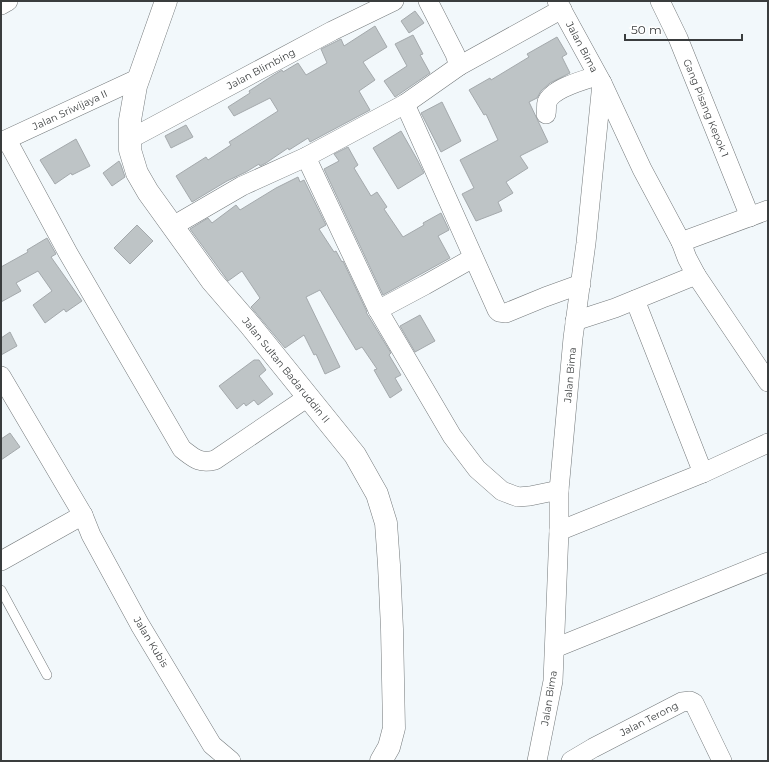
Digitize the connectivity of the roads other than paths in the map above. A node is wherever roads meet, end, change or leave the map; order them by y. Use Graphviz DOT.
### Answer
graph roads {
  1 [pos="8,1"];
  2 [pos="166,1"];
  3 [pos="394,1"];
  4 [pos="428,1"];
  5 [pos="660,1"];
  6 [pos="1,4"];
  7 [pos="559,5"];
  8 [pos="459,66"];
  9 [pos="139,78"];
  10 [pos="600,79"];
  11 [pos="405,104"];
  12 [pos="546,114"];
  13 [pos="130,139"];
  14 [pos="4,141"];
  15 [pos="306,157"];
  16 [pos="768,210"];
  17 [pos="750,217"];
  18 [pos="172,226"];
  19 [pos="681,242"];
  20 [pos="473,258"];
  21 [pos="696,274"];
  22 [pos="581,284"];
  23 [pos="635,300"];
  24 [pos="378,310"];
  25 [pos="575,321"];
  26 [pos="1,376"];
  27 [pos="768,382"];
  28 [pos="308,397"];
  29 [pos="768,443"];
  30 [pos="703,473"];
  31 [pos="559,490"];
  32 [pos="83,515"];
  33 [pos="559,531"];
  34 [pos="1,561"];
  35 [pos="768,562"];
  36 [pos="1,590"];
  37 [pos="555,648"];
  38 [pos="48,675"];
  39 [pos="227,760"];
  40 [pos="381,761"];
  41 [pos="537,761"];
  42 [pos="571,761"];
  43 [pos="722,761"];
  1 -- 6 [label="street"];
  2 -- 9 [label="street, Jalan Sultan Badaruddin II"];
  3 -- 13 [label="street, Jalan Blimbing"];
  4 -- 8 [label="street"];
  5 -- 17 [label="street, Gang Pisang Kepok 1"];
  7 -- 8 [label="street"];
  7 -- 10 [label="street, Jalan Bima"];
  8 -- 11 [label="street"];
  9 -- 13 [label="street, Jalan Sultan Badaruddin II"];
  9 -- 14 [label="street, Jalan Sriwijaya II"];
  10 -- 12 [label="street"];
  10 -- 19 [label="street"];
  10 -- 22 [label="street, Jalan Bima"];
  11 -- 15 [label="street"];
  11 -- 20 [label="street"];
  13 -- 18 [label="street, Jalan Sultan Badaruddin II"];
  14 -- 28 [label="street"];
  15 -- 18 [label="street"];
  15 -- 24 [label="street"];
  16 -- 17 [label="street"];
  17 -- 19 [label="street"];
  18 -- 28 [label="street, Jalan Sultan Badaruddin II"];
  19 -- 21 [label="street"];
  20 -- 22 [label="street"];
  20 -- 24 [label="street"];
  21 -- 23 [label="street"];
  21 -- 27 [label="street"];
  22 -- 25 [label="street, Jalan Bima"];
  23 -- 25 [label="street"];
  23 -- 30 [label="street"];
  24 -- 31 [label="street"];
  25 -- 31 [label="street, Jalan Bima"];
  26 -- 32 [label="street, Jalan Kubis"];
  28 -- 40 [label="street, Jalan Sultan Badaruddin II"];
  29 -- 30 [label="street"];
  30 -- 33 [label="street"];
  31 -- 33 [label="street, Jalan Bima"];
  32 -- 34 [label="street"];
  32 -- 39 [label="street, Jalan Kubis"];
  33 -- 37 [label="street, Jalan Bima"];
  35 -- 37 [label="street"];
  36 -- 38 [label="lane"];
  37 -- 41 [label="street, Jalan Bima"];
  42 -- 43 [label="street, Jalan Terong"];
}
